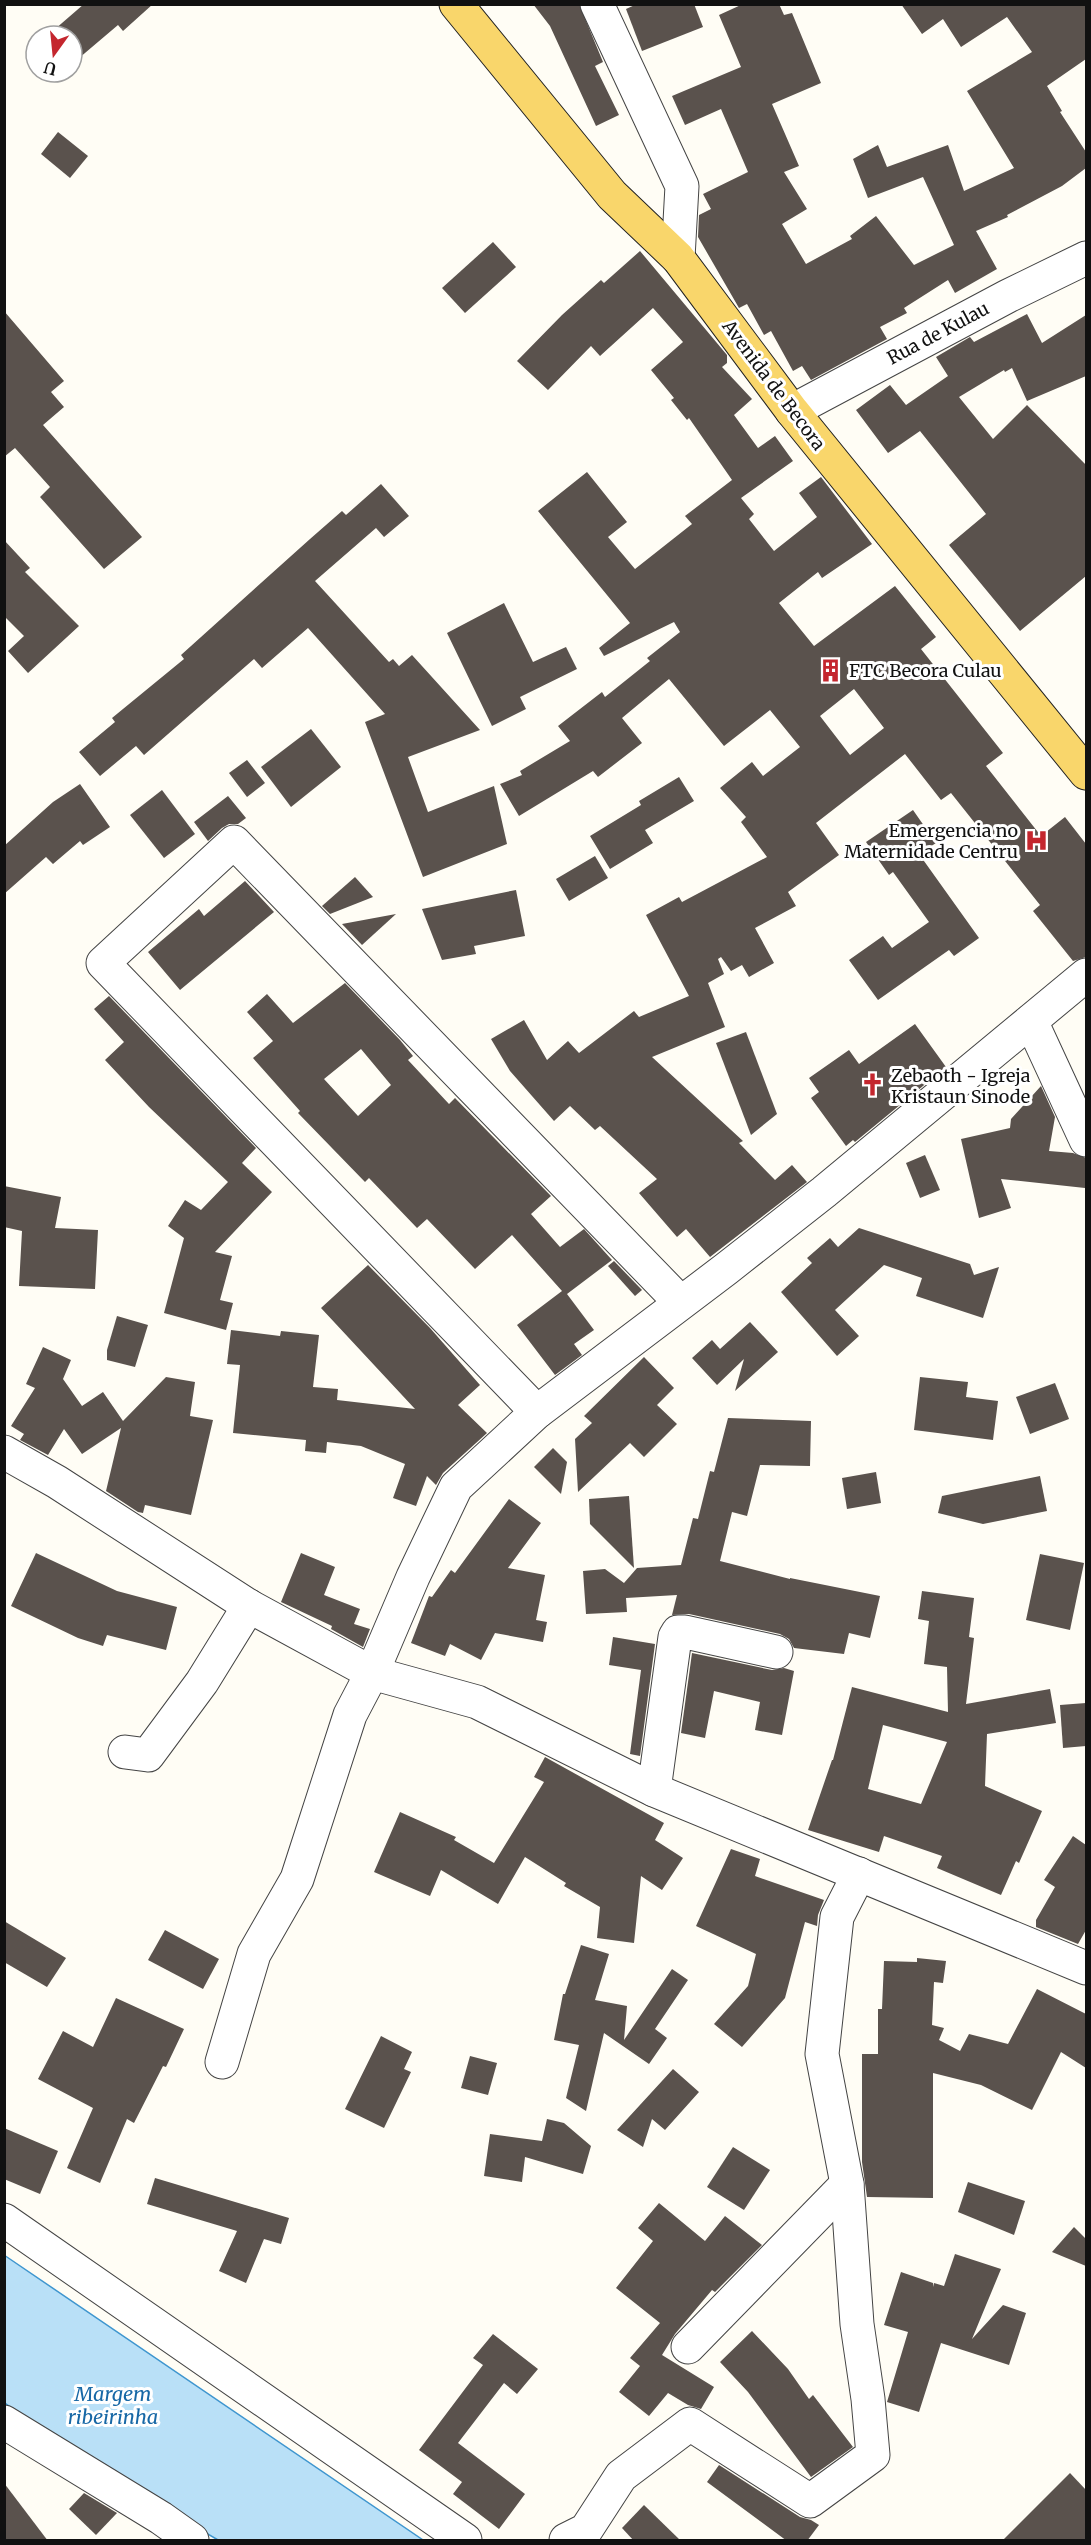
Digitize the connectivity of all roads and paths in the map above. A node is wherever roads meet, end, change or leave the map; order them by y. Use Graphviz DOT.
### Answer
graph roads {
  1 [pos="456,4"];
  2 [pos="597,4"];
  3 [pos="678,258"];
  4 [pos="1086,258"];
  5 [pos="792,411"];
  6 [pos="1086,773"];
  7 [pos="1086,975"];
  8 [pos="1031,1021"];
  9 [pos="1086,1140"];
  10 [pos="680,1302"];
  11 [pos="537,1412"];
  12 [pos="4,1452"];
  13 [pos="249,1606"];
  14 [pos="776,1652"];
  15 [pos="372,1673"];
  16 [pos="125,1752"];
  17 [pos="654,1790"];
  18 [pos="860,1874"];
  19 [pos="1086,1968"];
  20 [pos="222,2062"];
  21 [pos="847,2184"];
  22 [pos="4,2220"];
  23 [pos="688,2347"];
  24 [pos="4,2422"];
  25 [pos="584,2537"];
  26 [pos="192,2541"];
  27 [pos="465,2541"];
  1 -- 3 [label="main road, Avenida de Becora"];
  2 -- 3 [label="street"];
  3 -- 5 [label="main road, Avenida de Becora"];
  4 -- 5 [label="street, Rua de Kulau"];
  5 -- 6 [label="main road, Avenida de Becora"];
  7 -- 8 [label="street"];
  8 -- 9 [label="street"];
  8 -- 10 [label="street"];
  10 -- 11 [label="street"];
  10 -- 11 [label="street"];
  11 -- 15 [label="street"];
  12 -- 13 [label="street"];
  13 -- 15 [label="street"];
  13 -- 16 [label="street"];
  14 -- 17 [label="street"];
  15 -- 17 [label="street"];
  15 -- 20 [label="street"];
  17 -- 18 [label="street"];
  18 -- 19 [label="street"];
  18 -- 21 [label="street"];
  21 -- 23 [label="street"];
  21 -- 25 [label="street"];
  22 -- 27 [label="street"];
  24 -- 26 [label="street"];
}
